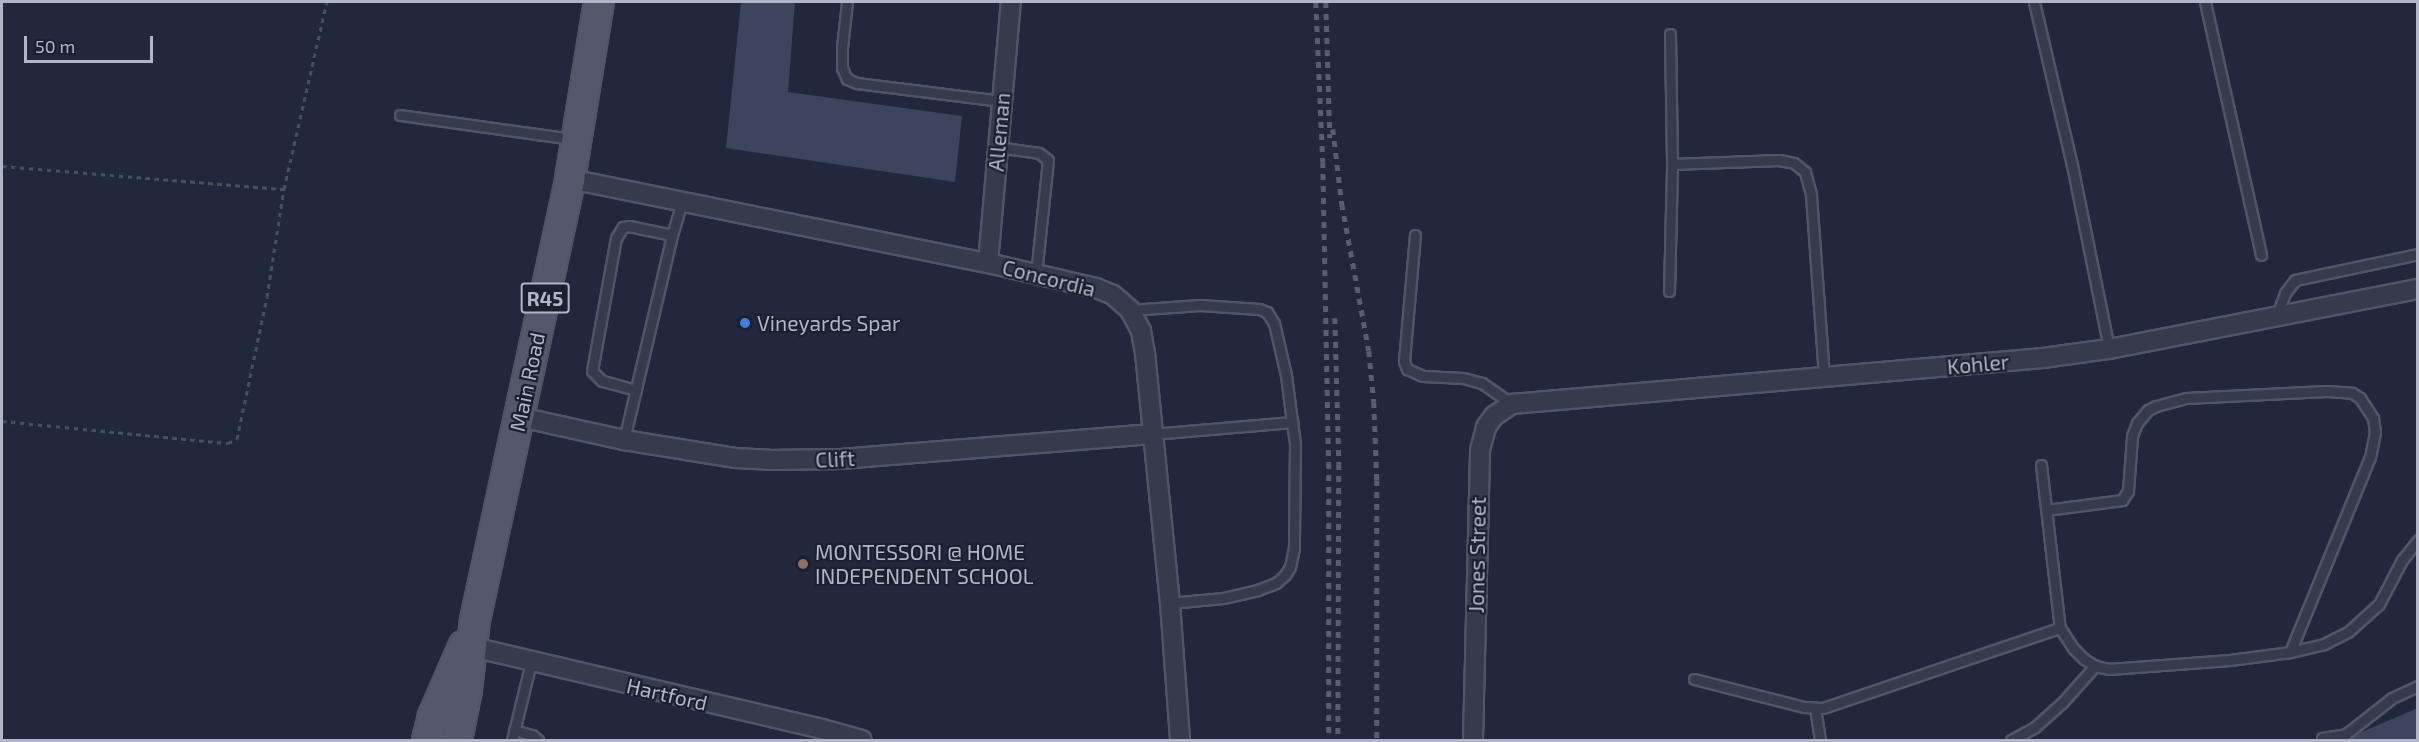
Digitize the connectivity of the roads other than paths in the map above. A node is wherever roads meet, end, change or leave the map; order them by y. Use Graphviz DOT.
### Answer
graph roads {
  1 [pos="599,2"];
  2 [pos="848,2"];
  3 [pos="1011,2"];
  4 [pos="2034,2"];
  5 [pos="2205,2"];
  6 [pos="1670,34"];
  7 [pos="1001,101"];
  8 [pos="400,115"];
  9 [pos="577,140"];
  10 [pos="997,147"];
  11 [pos="1672,164"];
  12 [pos="570,179"];
  13 [pos="682,202"];
  14 [pos="672,235"];
  15 [pos="1415,235"];
  16 [pos="2418,254"];
  17 [pos="2261,255"];
  18 [pos="988,263"];
  19 [pos="1036,274"];
  20 [pos="2418,290"];
  21 [pos="1669,291"];
  22 [pos="1130,310"];
  23 [pos="2276,317"];
  24 [pos="2109,349"];
  25 [pos="1824,377"];
  26 [pos="636,390"];
  27 [pos="1512,404"];
  28 [pos="520,417"];
  29 [pos="1292,422"];
  30 [pos="1152,434"];
  31 [pos="624,440"];
  32 [pos="2042,465"];
  33 [pos="2046,510"];
  34 [pos="2418,540"];
  35 [pos="1170,603"];
  36 [pos="2060,628"];
  37 [pos="470,637"];
  38 [pos="2290,652"];
  39 [pos="531,662"];
  40 [pos="2095,666"];
  41 [pos="1694,679"];
  42 [pos="2418,686"];
  43 [pos="1815,708"];
  44 [pos="514,730"];
  45 [pos="2322,738"];
  46 [pos="427,741"];
  47 [pos="457,741"];
  48 [pos="512,741"];
  49 [pos="538,741"];
  50 [pos="862,741"];
  51 [pos="1180,741"];
  52 [pos="1473,741"];
  53 [pos="1820,741"];
  54 [pos="2011,741"];
  1 -- 9 [label="main road, Main Road / R45"];
  2 -- 7 [label="lane"];
  3 -- 7 [label="street, Alleman"];
  4 -- 24 [label="lane"];
  5 -- 17 [label="lane"];
  6 -- 11 [label="lane"];
  7 -- 10 [label="street, Alleman"];
  8 -- 9 [label="lane"];
  9 -- 12 [label="main road, Main Road / R45"];
  10 -- 18 [label="street, Alleman"];
  10 -- 19 [label="lane"];
  11 -- 21 [label="lane"];
  11 -- 25 [label="lane"];
  12 -- 13 [label="street, Concordia"];
  12 -- 28 [label="main road, Main Road / R45"];
  13 -- 14 [label="lane"];
  13 -- 18 [label="street, Concordia"];
  14 -- 26 [label="lane"];
  14 -- 26 [label="lane"];
  15 -- 27 [label="lane"];
  16 -- 23 [label="lane"];
  18 -- 19 [label="street, Concordia"];
  19 -- 22 [label="street, Concordia"];
  20 -- 23 [label="street, Kohler"];
  22 -- 29 [label="lane"];
  22 -- 30 [label="street, Concordia"];
  23 -- 24 [label="street, Kohler"];
  24 -- 25 [label="street, Kohler"];
  25 -- 27 [label="street, Kohler"];
  26 -- 31 [label="lane"];
  27 -- 52 [label="street, Jones Street"];
  28 -- 31 [label="street, Clift"];
  28 -- 37 [label="main road, Main Road / R45"];
  29 -- 30 [label="lane"];
  29 -- 35 [label="lane"];
  30 -- 31 [label="street, Clift"];
  30 -- 35 [label="street, Concordia"];
  32 -- 33 [label="lane"];
  33 -- 36 [label="lane"];
  33 -- 38 [label="lane"];
  34 -- 38 [label="lane"];
  35 -- 51 [label="street, Concordia"];
  36 -- 40 [label="lane"];
  36 -- 43 [label="lane"];
  37 -- 39 [label="street, Hartford"];
  37 -- 46 [label="main road, Main Road / R45"];
  37 -- 47 [label="main road, Main Road / R45"];
  38 -- 40 [label="lane"];
  39 -- 44 [label="lane"];
  39 -- 50 [label="street, Hartford"];
  40 -- 54 [label="lane"];
  41 -- 43 [label="lane"];
  42 -- 45 [label="lane"];
  43 -- 53 [label="lane"];
  44 -- 48 [label="lane"];
  44 -- 49 [label="lane"];
}
